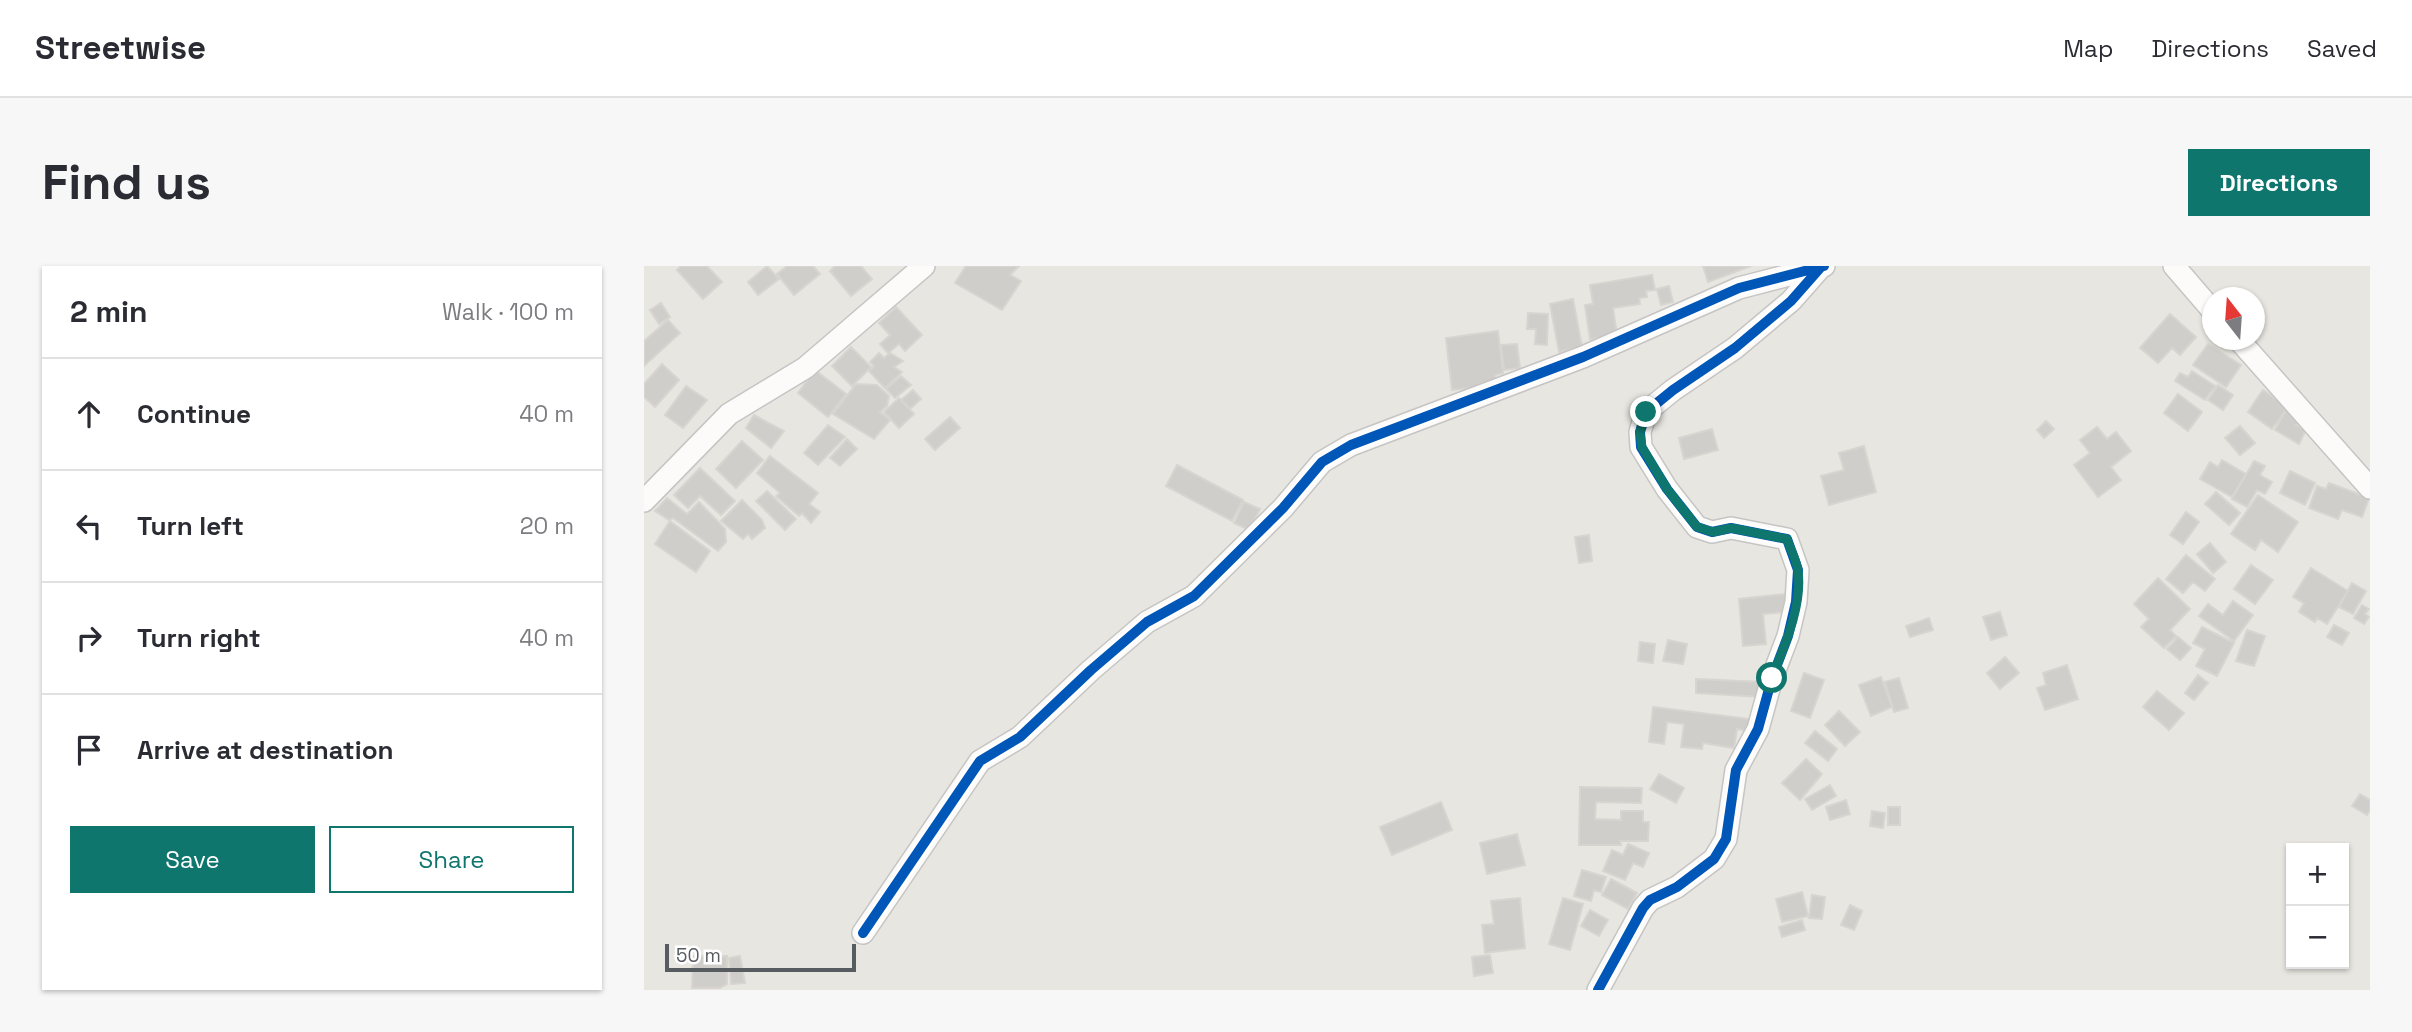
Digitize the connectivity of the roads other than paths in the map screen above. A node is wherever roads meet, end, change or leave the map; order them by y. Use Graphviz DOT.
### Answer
graph roads {
  1 [pos="924,266"];
  2 [pos="2174,266"];
  3 [pos="1822,267"];
  4 [pos="2202,298"];
  5 [pos="2248,350"];
  6 [pos="2370,488"];
  7 [pos="644,501"];
  8 [pos="863,933"];
  9 [pos="1598,990"];
  1 -- 7 [label="street"];
  2 -- 4 [label="street"];
  3 -- 8 [label="street"];
  3 -- 9 [label="street"];
  5 -- 6 [label="street"];
}
